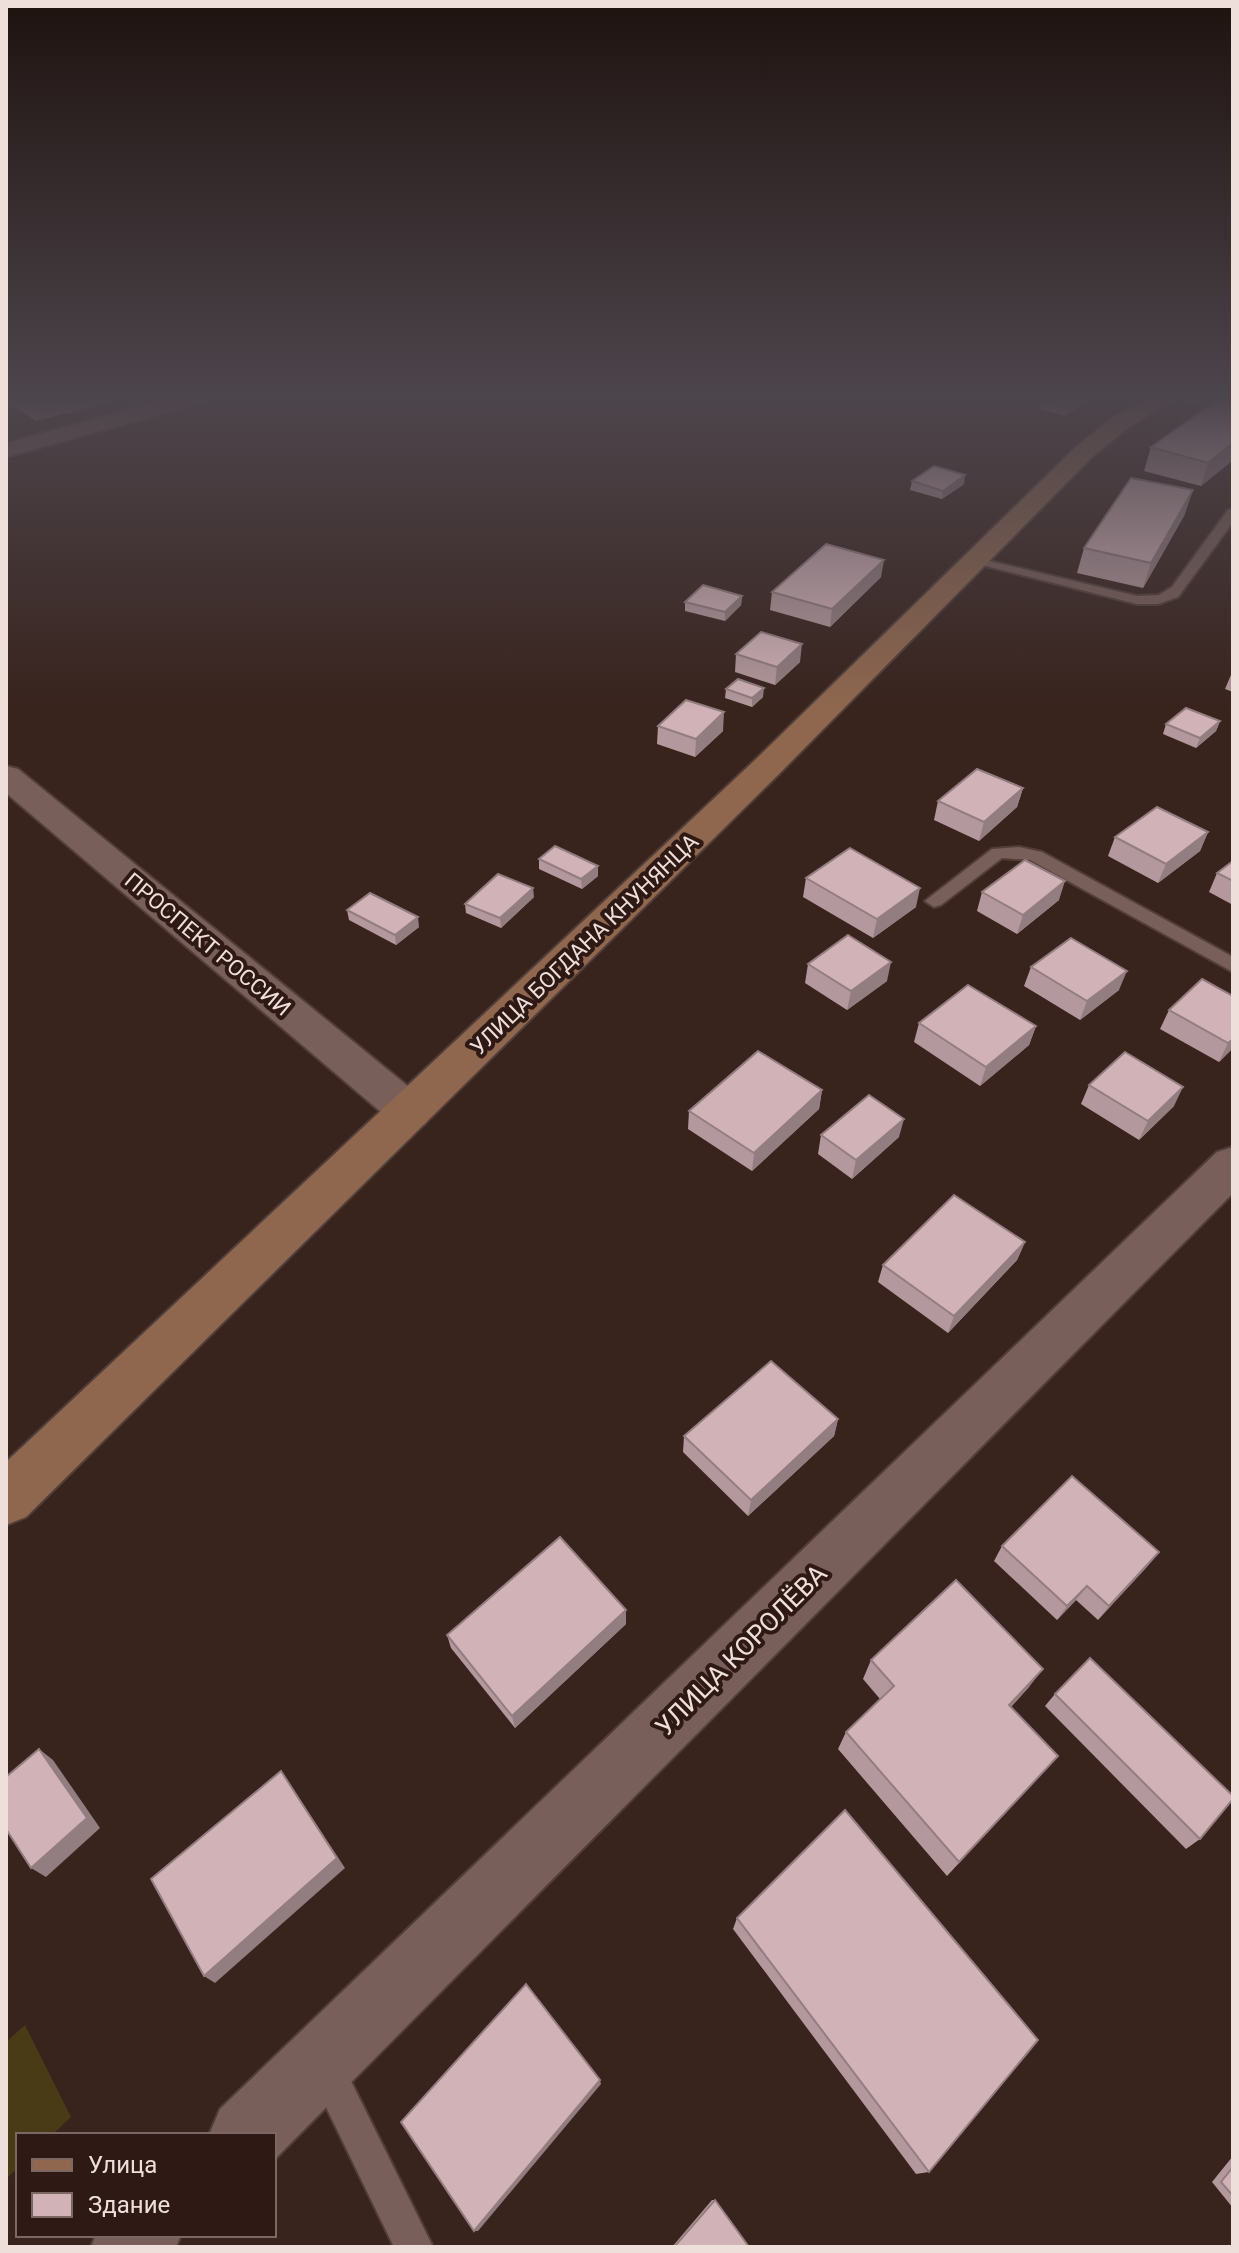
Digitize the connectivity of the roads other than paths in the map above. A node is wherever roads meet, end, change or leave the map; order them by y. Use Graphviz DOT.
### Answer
graph roads {
  1 [pos="1032,502"];
  2 [pos="1233,513"];
  3 [pos="977,562"];
  4 [pos="6,776"];
  5 [pos="934,901"];
  6 [pos="1233,965"];
  7 [pos="410,1112"];
  8 [pos="1233,1164"];
  9 [pos="6,1499"];
  10 [pos="322,2062"];
  11 [pos="248,2133"];
  12 [pos="414,2247"];
  1 -- 3 [label="main road, УЛИЦА БОГДАНА КНУНЯНЦА"];
  2 -- 3 [label="lane"];
  3 -- 7 [label="main road, УЛИЦА БОГДАНА КНУНЯНЦА"];
  4 -- 7 [label="street, ПРОСПЕКТ РОССИИ"];
  5 -- 6 [label="lane"];
  7 -- 9 [label="main road, УЛИЦА БОГДАНА КНУНЯНЦА"];
  8 -- 10 [label="street, УЛИЦА КОРОЛЁВА"];
  10 -- 11 [label="street, УЛИЦА КОРОЛЁВА"];
  10 -- 12 [label="lane"];
}
